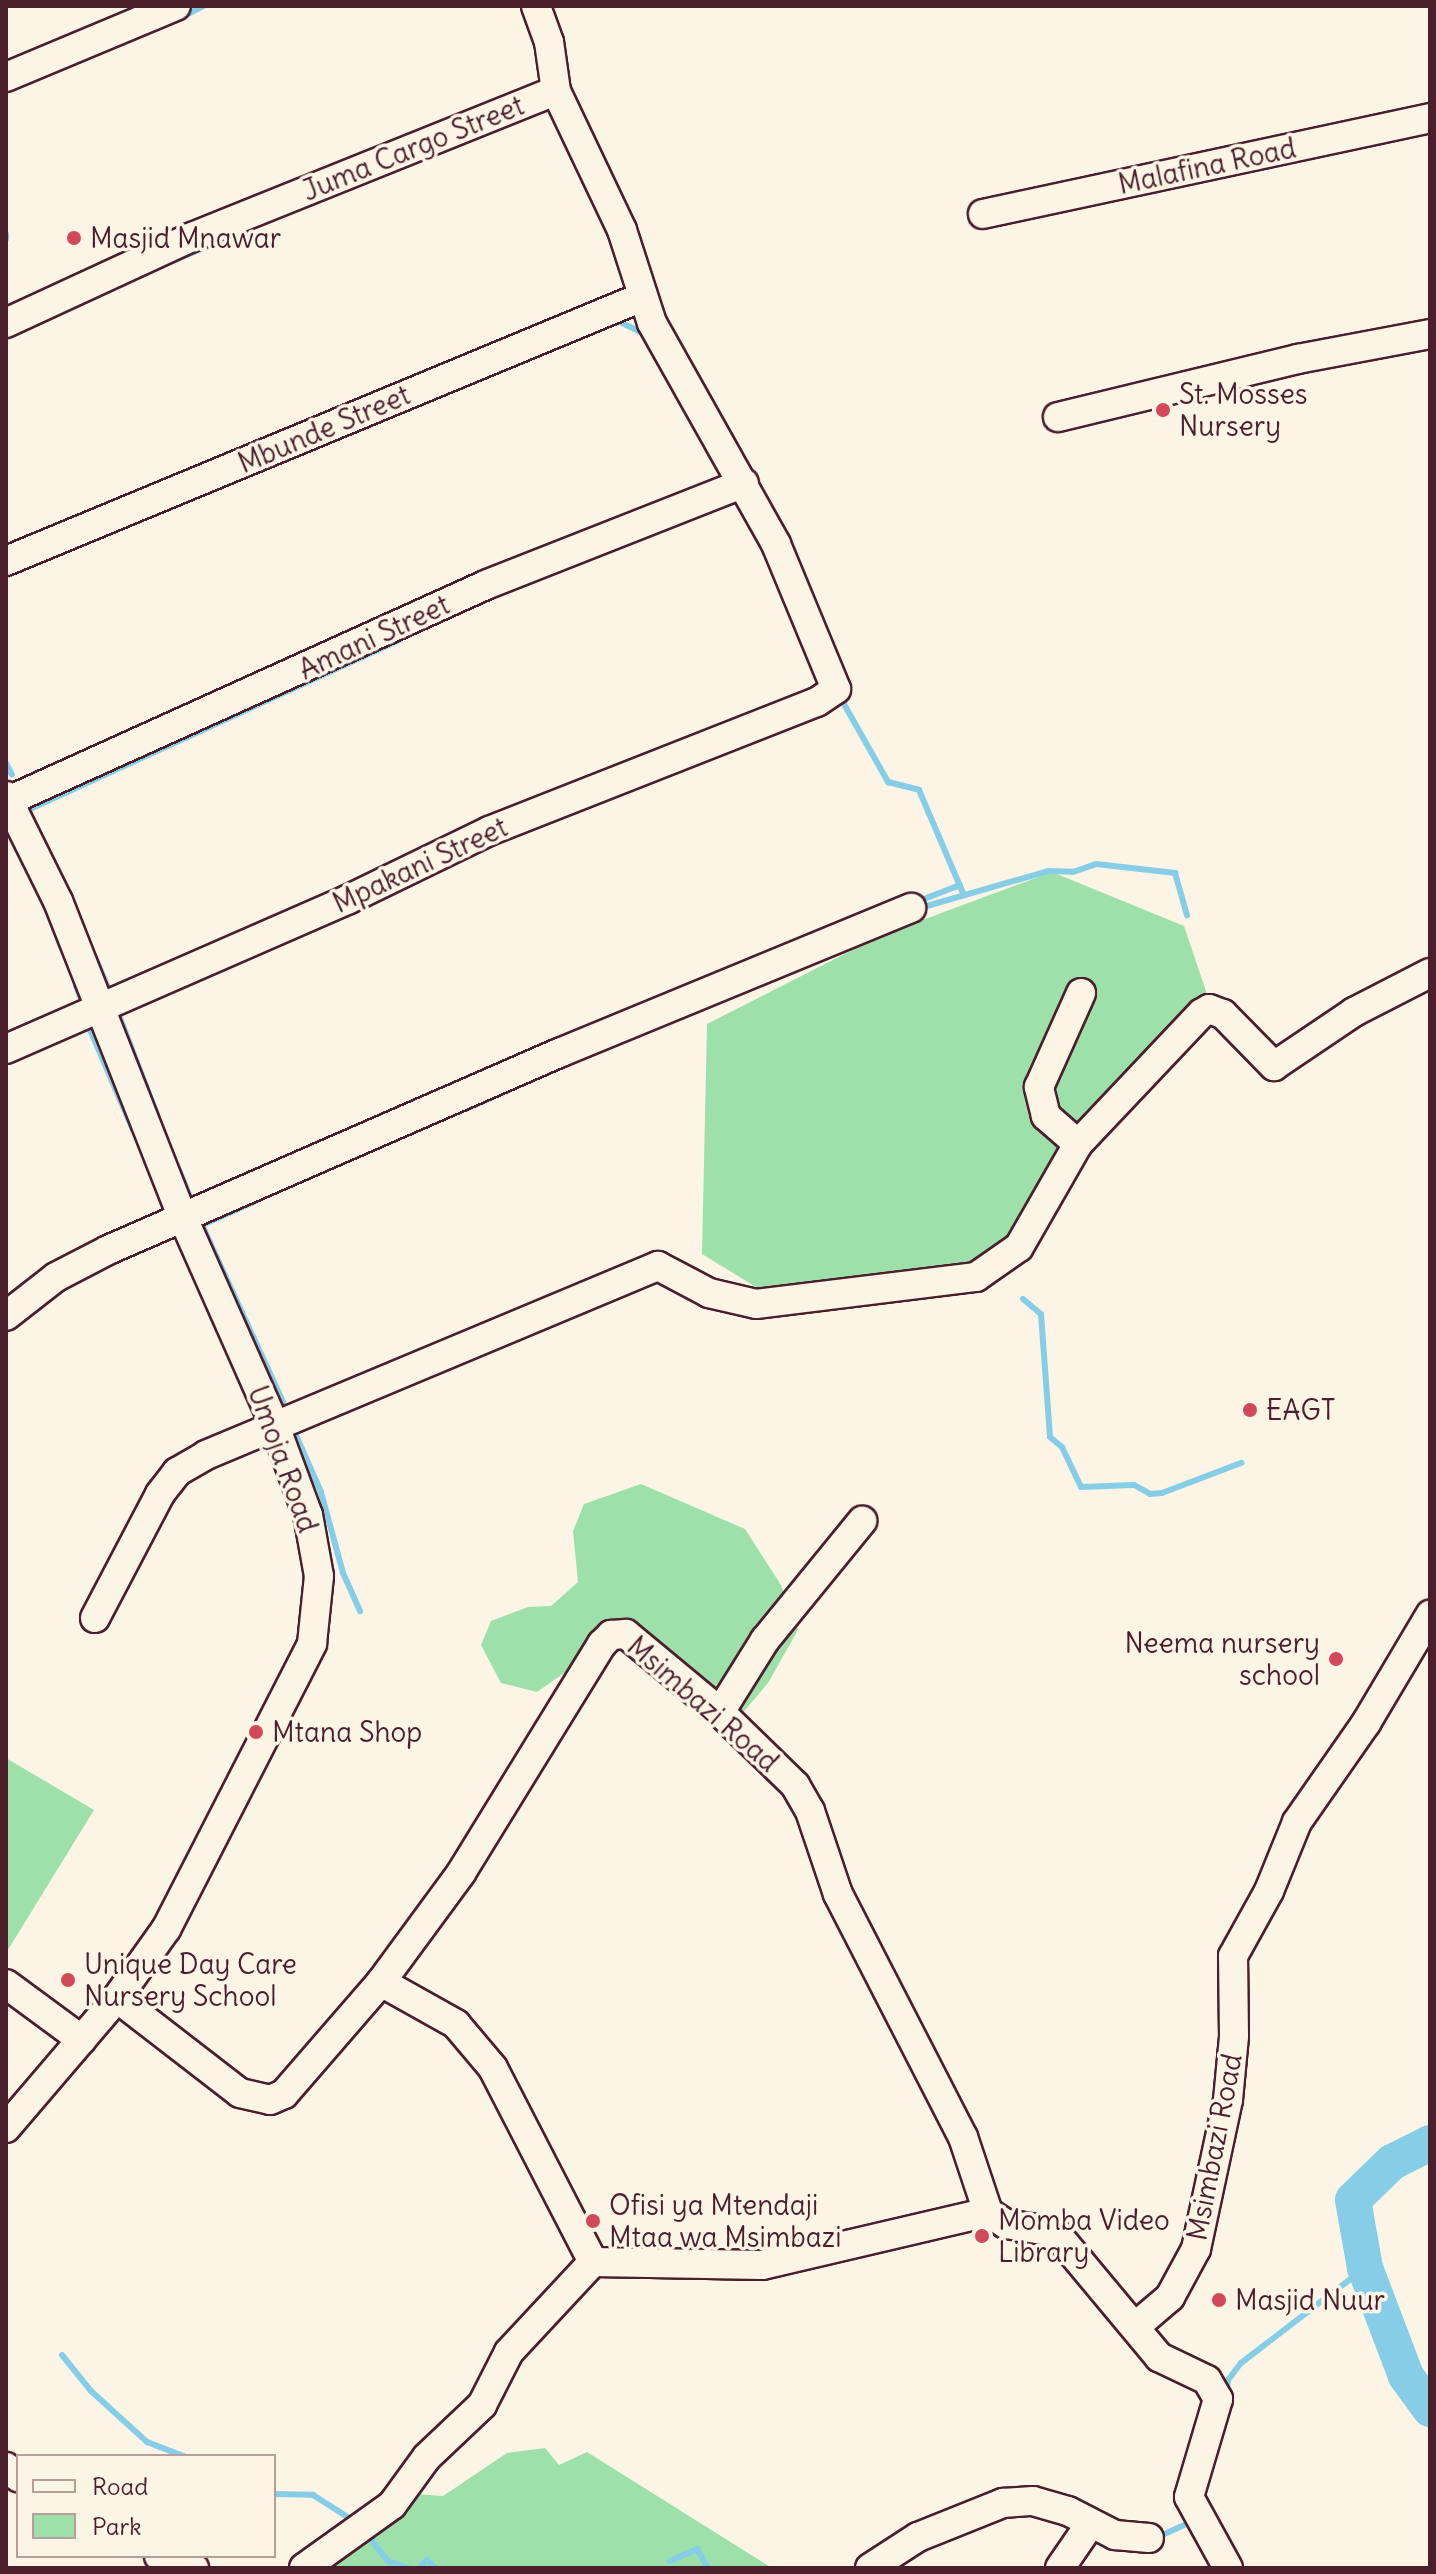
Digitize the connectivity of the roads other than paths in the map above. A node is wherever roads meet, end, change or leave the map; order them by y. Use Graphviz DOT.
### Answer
graph roads {
  1 [pos="176,6"];
  2 [pos="536,6"];
  3 [pos="6,77"];
  4 [pos="556,91"];
  5 [pos="1430,118"];
  6 [pos="983,214"];
  7 [pos="642,297"];
  8 [pos="6,323"];
  9 [pos="1430,334"];
  10 [pos="1058,417"];
  11 [pos="744,483"];
  12 [pos="6,561"];
  13 [pos="7,800"];
  14 [pos="911,908"];
  15 [pos="1430,973"];
  16 [pos="1081,993"];
  17 [pos="100,1008"];
  18 [pos="6,1049"];
  19 [pos="1078,1144"];
  20 [pos="183,1218"];
  21 [pos="6,1316"];
  22 [pos="275,1426"];
  23 [pos="862,1521"];
  24 [pos="1430,1615"];
  25 [pos="95,1618"];
  26 [pos="720,1712"];
  27 [pos="381,1982"];
  28 [pos="6,1984"];
  29 [pos="117,1998"];
  30 [pos="82,2040"];
  31 [pos="6,2128"];
  32 [pos="988,2212"];
  33 [pos="593,2262"];
  34 [pos="1136,2326"];
  35 [pos="1086,2530"];
  36 [pos="1149,2538"];
  37 [pos="165,2558"];
  38 [pos="194,2568"];
  39 [pos="304,2568"];
  40 [pos="870,2568"];
  41 [pos="1060,2568"];
  42 [pos="1228,2568"];
  1 -- 3 [label="street"];
  2 -- 4 [label="street"];
  4 -- 7 [label="street"];
  4 -- 8 [label="street, Juma Cargo Street"];
  5 -- 6 [label="street, Malafina Road"];
  7 -- 11 [label="street"];
  7 -- 12 [label="street, Mbunde Street"];
  9 -- 10 [label="street"];
  11 -- 13 [label="street, Amani Street"];
  11 -- 17 [label="street, Mpakani Street"];
  13 -- 17 [label="street, Umoja Road"];
  14 -- 20 [label="street"];
  15 -- 19 [label="street"];
  16 -- 19 [label="street"];
  17 -- 18 [label="street, Mpakani Street"];
  17 -- 20 [label="street, Umoja Road"];
  19 -- 22 [label="street"];
  20 -- 21 [label="street"];
  20 -- 22 [label="street, Umoja Road"];
  22 -- 25 [label="street"];
  22 -- 29 [label="street, Umoja Road"];
  23 -- 26 [label="street"];
  24 -- 34 [label="street, Msimbazi Road"];
  26 -- 27 [label="street, Msimbazi Road"];
  26 -- 32 [label="street, Msimbazi Road"];
  27 -- 29 [label="street, Msimbazi Road"];
  27 -- 33 [label="street"];
  28 -- 30 [label="street"];
  29 -- 30 [label="street, Umoja Road"];
  30 -- 31 [label="street, Umoja Road"];
  32 -- 33 [label="street"];
  32 -- 34 [label="street"];
  33 -- 39 [label="street"];
  34 -- 42 [label="street"];
  35 -- 41 [label="street"];
  36 -- 40 [label="street"];
  37 -- 38 [label="street"];
}
